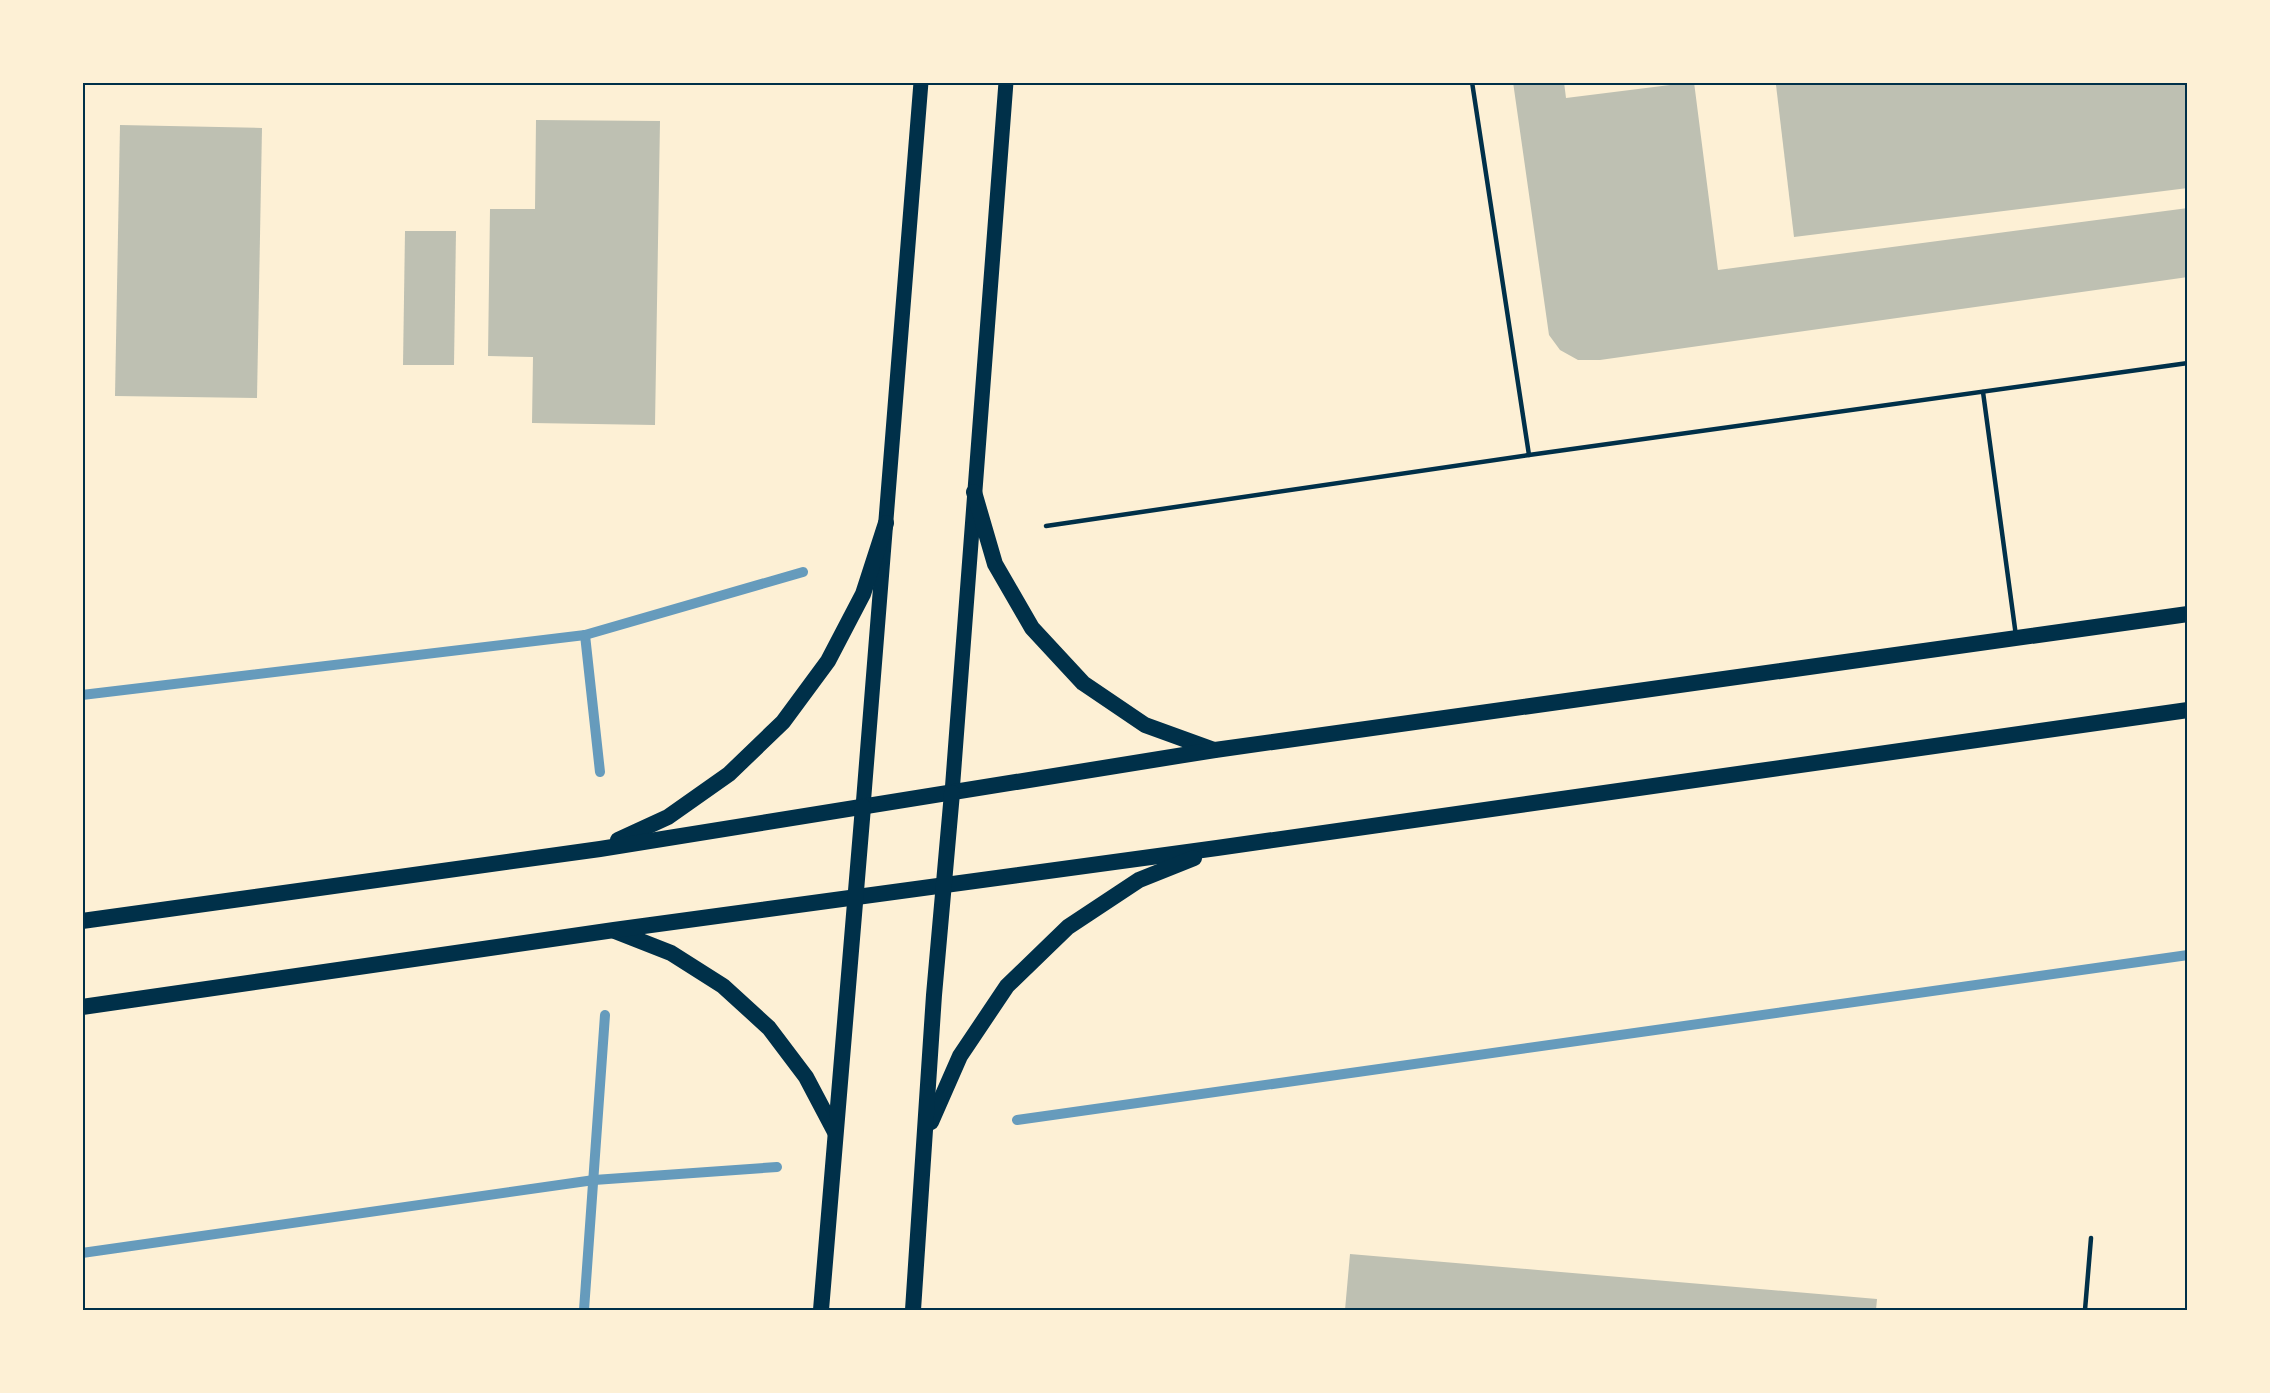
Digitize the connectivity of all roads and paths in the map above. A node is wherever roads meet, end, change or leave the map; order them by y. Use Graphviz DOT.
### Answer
graph roads {
  1 [pos="921,82"];
  2 [pos="1006,82"];
  3 [pos="1472,82"];
  4 [pos="2187,363"];
  5 [pos="1983,392"];
  6 [pos="1529,455"];
  7 [pos="974,492"];
  8 [pos="886,523"];
  9 [pos="1046,526"];
  10 [pos="2187,614"];
  11 [pos="2016,638"];
  12 [pos="2187,710"];
  13 [pos="1215,750"];
  14 [pos="952,793"];
  15 [pos="863,807"];
  16 [pos="1217,848"];
  17 [pos="600,849"];
  18 [pos="945,885"];
  19 [pos="855,898"];
  20 [pos="82,921"];
  21 [pos="614,930"];
  22 [pos="82,1007"];
  23 [pos="835,1132"];
  24 [pos="926,1134"];
  25 [pos="2091,1238"];
  26 [pos="821,1311"];
  27 [pos="913,1311"];
  28 [pos="2085,1311"];
  1 -- 8 [label="main road"];
  2 -- 7 [label="main road"];
  3 -- 6 [label="lane"];
  4 -- 5 [label="lane"];
  5 -- 6 [label="lane"];
  5 -- 11 [label="lane"];
  6 -- 9 [label="lane"];
  7 -- 13 [label="highway"];
  7 -- 14 [label="main road"];
  8 -- 15 [label="main road"];
  8 -- 17 [label="highway"];
  10 -- 11 [label="highway"];
  11 -- 13 [label="highway"];
  12 -- 16 [label="highway"];
  13 -- 14 [label="highway"];
  14 -- 15 [label="highway"];
  14 -- 18 [label="highway"];
  15 -- 17 [label="highway"];
  15 -- 19 [label="highway"];
  16 -- 18 [label="highway"];
  16 -- 24 [label="highway"];
  17 -- 20 [label="highway"];
  18 -- 19 [label="highway"];
  18 -- 24 [label="highway"];
  19 -- 21 [label="highway"];
  19 -- 23 [label="highway"];
  21 -- 22 [label="highway"];
  21 -- 23 [label="highway"];
  23 -- 26 [label="highway"];
  24 -- 27 [label="highway"];
  25 -- 28 [label="lane"];
}
